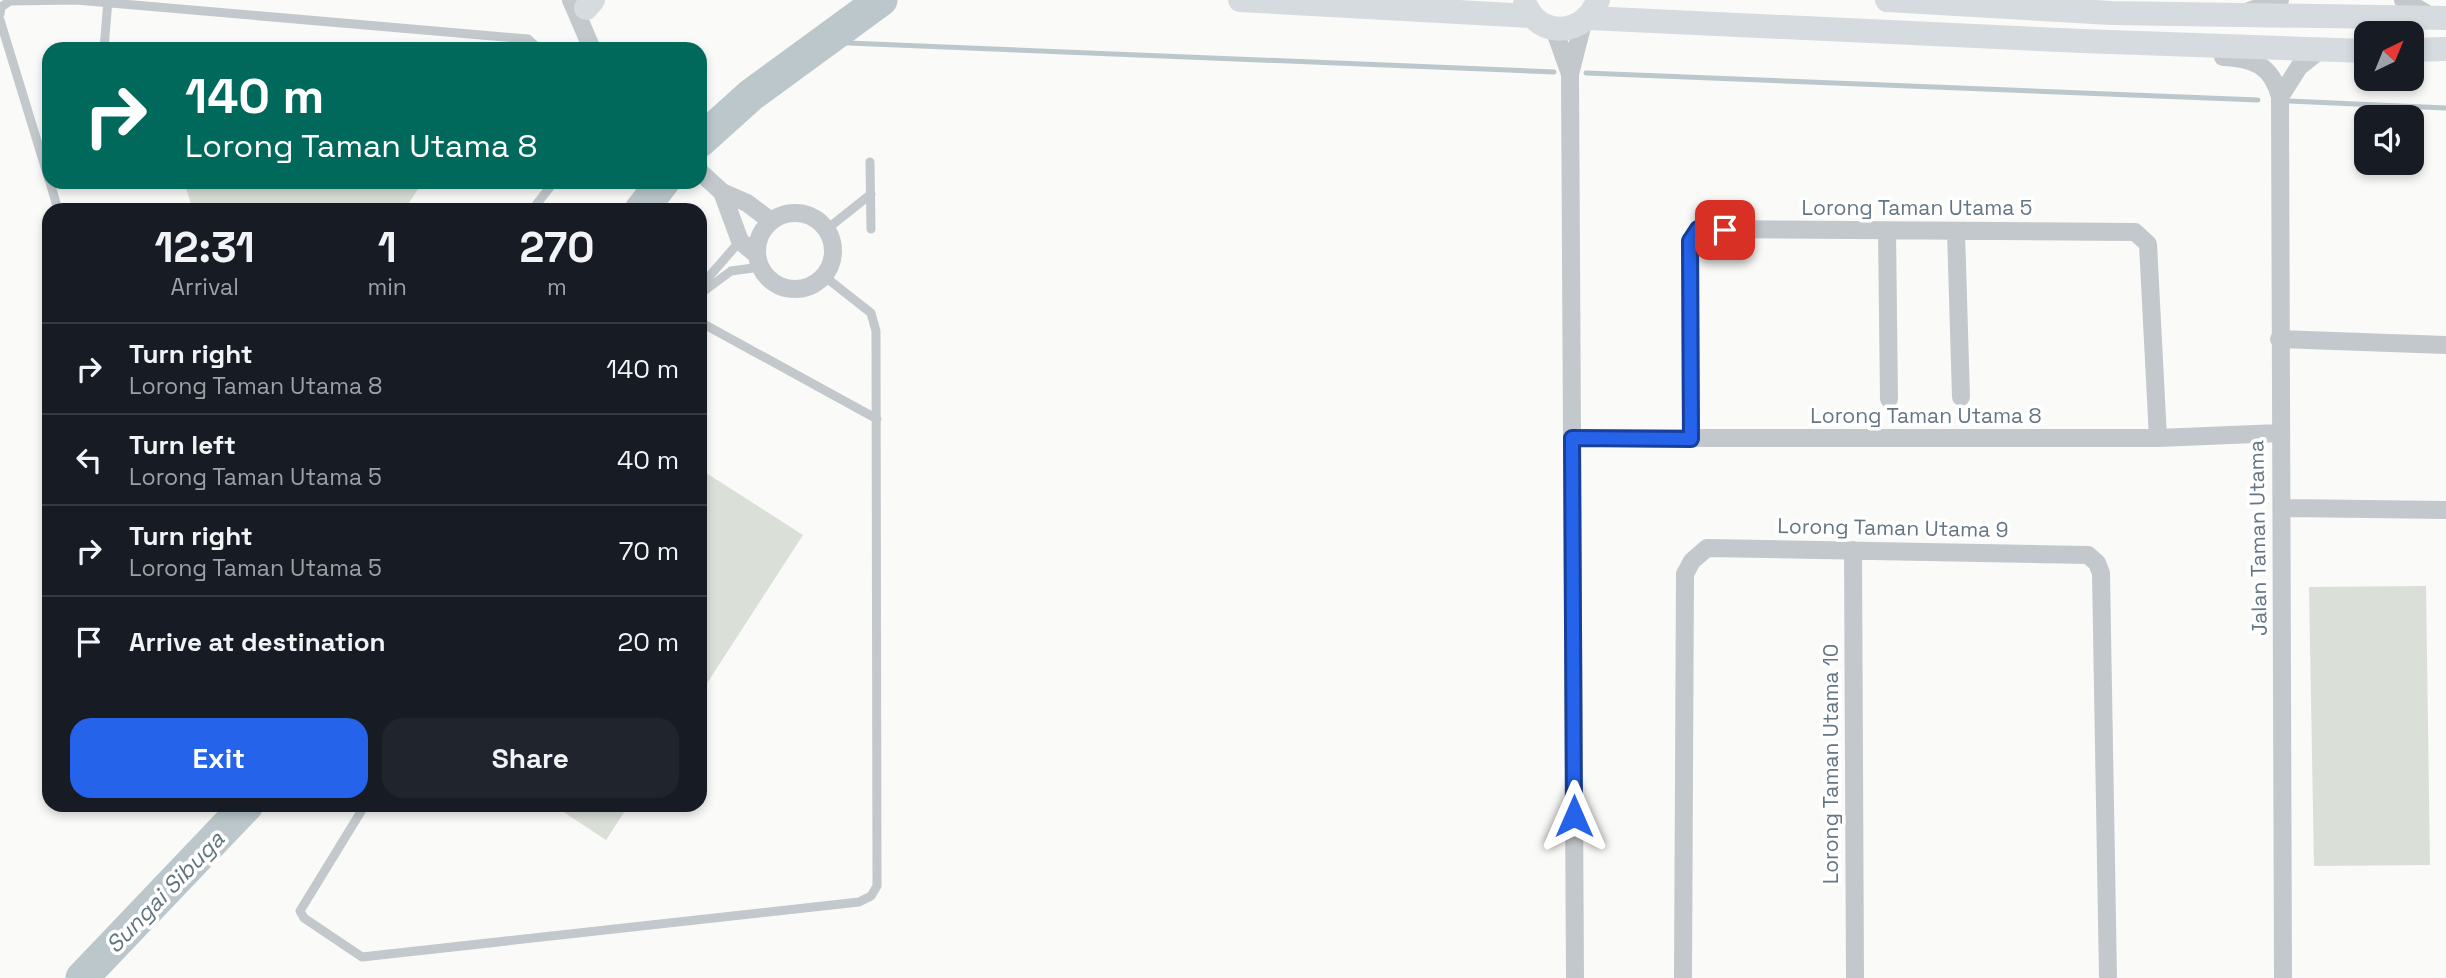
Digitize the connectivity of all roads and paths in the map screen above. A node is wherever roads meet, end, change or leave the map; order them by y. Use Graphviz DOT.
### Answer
graph roads {
  1 [pos="1240,0"];
  2 [pos="1901,0"];
  3 [pos="2056,0"];
  4 [pos="2280,0"];
  5 [pos="2403,0"];
  6 [pos="108,1"];
  7 [pos="583,2"];
  8 [pos="1528,8"];
  9 [pos="2078,11"];
  10 [pos="1590,14"];
  11 [pos="2243,14"];
  12 [pos="0,17"];
  13 [pos="2440,18"];
  14 [pos="1554,29"];
  15 [pos="105,42"];
  16 [pos="531,42"];
  17 [pos="591,42"];
  18 [pos="600,42"];
  19 [pos="2172,45"];
  20 [pos="2446,49"];
  21 [pos="2424,50"];
  22 [pos="2319,51"];
  23 [pos="2354,51"];
  24 [pos="1570,74"];
  25 [pos="2280,97"];
  26 [pos="42,150"];
  27 [pos="870,162"];
  28 [pos="712,182"];
  29 [pos="549,189"];
  30 [pos="871,194"];
  31 [pos="538,203"];
  32 [pos="771,221"];
  33 [pos="827,229"];
  34 [pos="871,229"];
  35 [pos="1887,231"];
  36 [pos="1956,231"];
  37 [pos="740,241"];
  38 [pos="759,261"];
  39 [pos="824,276"];
  40 [pos="707,279"];
  41 [pos="707,289"];
  42 [pos="707,326"];
  43 [pos="2279,339"];
  44 [pos="2446,345"];
  45 [pos="1961,397"];
  46 [pos="1889,400"];
  47 [pos="877,419"];
  48 [pos="2279,433"];
  49 [pos="1572,438"];
  50 [pos="2158,438"];
  51 [pos="1691,439"];
  52 [pos="2281,508"];
  53 [pos="2446,510"];
  54 [pos="1853,550"];
  55 [pos="361,812"];
  56 [pos="1575,978"];
  57 [pos="1683,978"];
  58 [pos="1855,978"];
  59 [pos="2108,978"];
  60 [pos="2283,978"];
  1 -- 8 [label="street"];
  2 -- 9 [label="street"];
  3 -- 9 [label="street"];
  4 -- 11 [label="street"];
  5 -- 13 [label="street"];
  6 -- 12 [label="lane"];
  6 -- 15 [label="lane"];
  6 -- 16 [label="lane"];
  7 -- 17 [label="street"];
  7 -- 18 [label="street"];
  8 -- 14 [label="street"];
  9 -- 11 [label="street"];
  10 -- 14 [label="street"];
  10 -- 19 [label="street"];
  10 -- 24 [label="street"];
  11 -- 13 [label="street"];
  12 -- 26 [label="lane"];
  14 -- 24 [label="street"];
  19 -- 22 [label="street"];
  19 -- 25 [label="street"];
  20 -- 21 [label="street"];
  22 -- 23 [label="street"];
  22 -- 25 [label="street"];
  24 -- 49 [label="street"];
  25 -- 43 [label="street, Jalan Taman Utama"];
  27 -- 30 [label="lane"];
  28 -- 32 [label="street"];
  28 -- 37 [label="street"];
  29 -- 31 [label="lane"];
  30 -- 33 [label="lane"];
  30 -- 34 [label="lane"];
  32 -- 33 [label="street"];
  32 -- 38 [label="street"];
  33 -- 39 [label="street"];
  35 -- 36 [label="street, Lorong Taman Utama 5"];
  35 -- 46 [label="street"];
  35 -- 51 [label="street, Lorong Taman Utama 5"];
  36 -- 45 [label="street"];
  36 -- 50 [label="street, Lorong Taman Utama 5"];
  37 -- 38 [label="street"];
  37 -- 40 [label="lane"];
  38 -- 39 [label="street"];
  38 -- 41 [label="lane"];
  39 -- 47 [label="lane"];
  42 -- 47 [label="lane"];
  43 -- 44 [label="street"];
  43 -- 48 [label="street, Jalan Taman Utama"];
  47 -- 55 [label="lane"];
  48 -- 50 [label="street, Lorong Taman Utama 8"];
  48 -- 52 [label="street, Jalan Taman Utama"];
  49 -- 51 [label="street, Lorong Taman Utama 8"];
  49 -- 56 [label="street"];
  50 -- 51 [label="street, Lorong Taman Utama 8"];
  52 -- 53 [label="street"];
  52 -- 60 [label="street, Jalan Taman Utama"];
  54 -- 57 [label="street, Lorong Taman Utama 9"];
  54 -- 58 [label="street, Lorong Taman Utama 10"];
  54 -- 59 [label="street, Lorong Taman Utama 9"];
}
